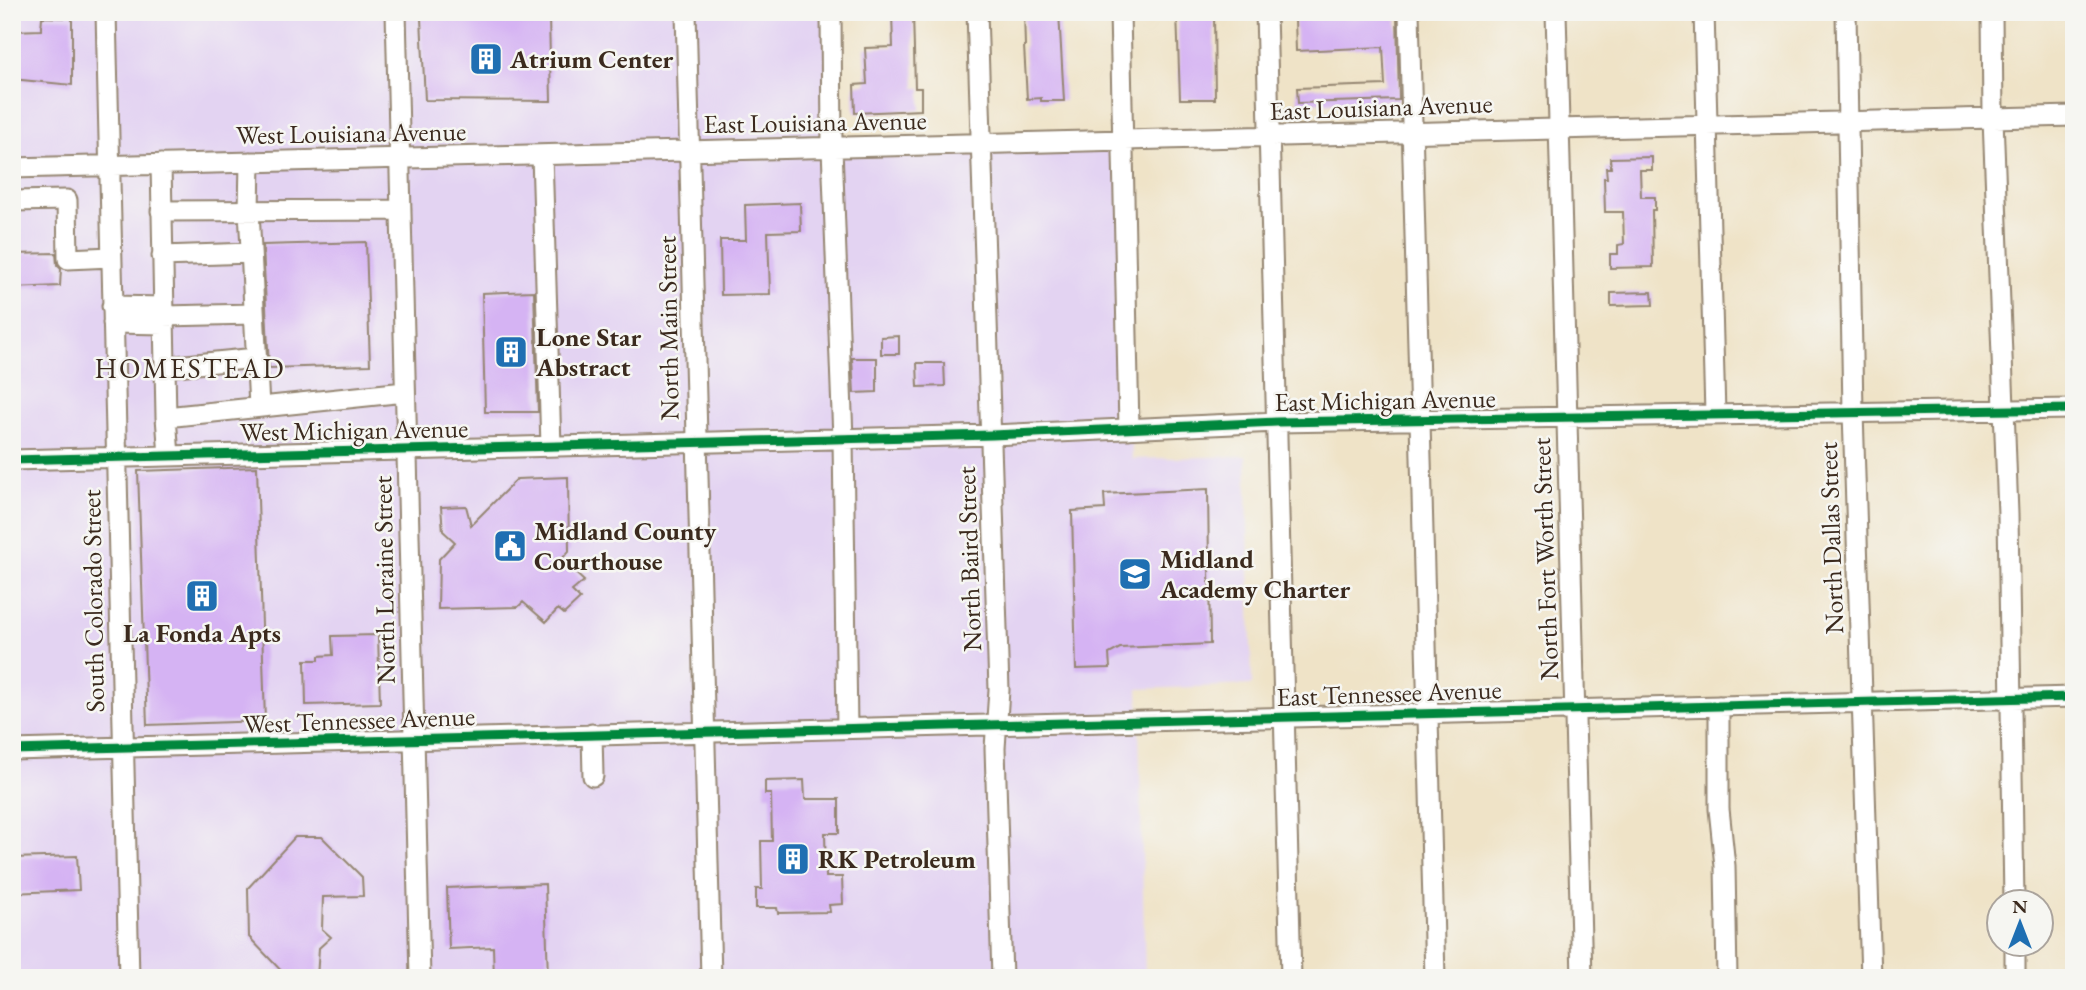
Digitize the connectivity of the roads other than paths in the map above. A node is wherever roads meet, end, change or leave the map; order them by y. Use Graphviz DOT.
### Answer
graph roads {
  1 [pos="106,12"];
  2 [pos="396,12"];
  3 [pos="687,12"];
  4 [pos="831,12"];
  5 [pos="977,12"];
  6 [pos="1120,12"];
  7 [pos="1266,12"];
  8 [pos="1409,12"];
  9 [pos="1556,12"];
  10 [pos="1704,12"];
  11 [pos="1846,12"];
  12 [pos="1992,12"];
  13 [pos="2074,116"];
  14 [pos="1993,118"];
  15 [pos="1848,122"];
  16 [pos="1706,125"];
  17 [pos="1559,129"];
  18 [pos="1413,133"];
  19 [pos="1270,137"];
  20 [pos="1123,140"];
  21 [pos="981,144"];
  22 [pos="832,148"];
  23 [pos="690,151"];
  24 [pos="542,155"];
  25 [pos="400,159"];
  26 [pos="250,162"];
  27 [pos="161,164"];
  28 [pos="108,165"];
  29 [pos="17,167"];
  30 [pos="17,201"];
  31 [pos="249,210"];
  32 [pos="401,210"];
  33 [pos="161,211"];
  34 [pos="251,253"];
  35 [pos="162,256"];
  36 [pos="111,257"];
  37 [pos="254,314"];
  38 [pos="112,315"];
  39 [pos="164,316"];
  40 [pos="257,358"];
  41 [pos="166,367"];
  42 [pos="405,392"];
  43 [pos="259,407"];
  44 [pos="2074,409"];
  45 [pos="2005,411"];
  46 [pos="1853,412"];
  47 [pos="1715,414"];
  48 [pos="166,417"];
  49 [pos="1566,417"];
  50 [pos="1420,420"];
  51 [pos="1277,422"];
  52 [pos="1129,429"];
  53 [pos="992,435"];
  54 [pos="843,439"];
  55 [pos="698,442"];
  56 [pos="551,446"];
  57 [pos="407,450"];
  58 [pos="169,456"];
  59 [pos="116,457"];
  60 [pos="12,460"];
  61 [pos="2074,697"];
  62 [pos="2010,699"];
  63 [pos="1863,703"];
  64 [pos="1719,706"];
  65 [pos="1575,709"];
  66 [pos="1430,713"];
  67 [pos="1284,717"];
  68 [pos="997,725"];
  69 [pos="847,728"];
  70 [pos="706,731"];
  71 [pos="592,734"];
  72 [pos="414,739"];
  73 [pos="123,747"];
  74 [pos="12,750"];
  75 [pos="593,776"];
  76 [pos="2014,888"];
  77 [pos="2015,958"];
  78 [pos="129,978"];
  79 [pos="420,978"];
  80 [pos="711,978"];
  81 [pos="1002,978"];
  82 [pos="1291,978"];
  83 [pos="1435,978"];
  84 [pos="1582,978"];
  85 [pos="1727,978"];
  86 [pos="1871,978"];
  87 [pos="2015,978"];
  1 -- 28 [label="street, South Colorado Street"];
  2 -- 25 [label="street, North Loraine Street"];
  3 -- 23 [label="street, North Main Street"];
  4 -- 22 [label="street"];
  5 -- 21 [label="street, North Baird Street"];
  6 -- 20 [label="street"];
  7 -- 19 [label="street"];
  8 -- 18 [label="street"];
  9 -- 17 [label="street, North Fort Worth Street"];
  10 -- 16 [label="street"];
  11 -- 15 [label="street, North Dallas Street"];
  12 -- 14 [label="street"];
  13 -- 14 [label="street, East Louisiana Avenue"];
  14 -- 15 [label="street, East Louisiana Avenue"];
  14 -- 45 [label="street"];
  15 -- 16 [label="street, East Louisiana Avenue"];
  15 -- 46 [label="street, North Dallas Street"];
  16 -- 17 [label="street, East Louisiana Avenue"];
  16 -- 47 [label="street"];
  17 -- 18 [label="street, East Louisiana Avenue"];
  17 -- 49 [label="street, North Fort Worth Street"];
  18 -- 19 [label="street, East Louisiana Avenue"];
  18 -- 50 [label="street"];
  19 -- 20 [label="street, East Louisiana Avenue"];
  19 -- 51 [label="street"];
  20 -- 21 [label="street, East Louisiana Avenue"];
  20 -- 52 [label="street"];
  21 -- 22 [label="street, East Louisiana Avenue"];
  21 -- 53 [label="street, North Baird Street"];
  22 -- 23 [label="street, East Louisiana Avenue"];
  22 -- 54 [label="street"];
  23 -- 24 [label="street, West Louisiana Avenue"];
  23 -- 55 [label="street, North Main Street"];
  24 -- 25 [label="street, West Louisiana Avenue"];
  24 -- 56 [label="street"];
  25 -- 26 [label="street, West Louisiana Avenue"];
  25 -- 32 [label="street, North Loraine Street"];
  26 -- 27 [label="street, West Louisiana Avenue"];
  26 -- 31 [label="street"];
  27 -- 28 [label="street, West Louisiana Avenue"];
  27 -- 33 [label="street"];
  28 -- 29 [label="street, West Louisiana Avenue"];
  28 -- 36 [label="street, South Colorado Street"];
  29 -- 30 [label="street"];
  30 -- 36 [label="street"];
  31 -- 32 [label="street"];
  31 -- 33 [label="street"];
  31 -- 34 [label="street"];
  32 -- 42 [label="street, North Loraine Street"];
  33 -- 35 [label="street"];
  34 -- 35 [label="street"];
  34 -- 37 [label="street"];
  35 -- 39 [label="street"];
  36 -- 38 [label="street, South Colorado Street"];
  37 -- 39 [label="street"];
  37 -- 40 [label="street"];
  38 -- 39 [label="street"];
  38 -- 59 [label="street, South Colorado Street"];
  39 -- 41 [label="street"];
  40 -- 41 [label="street"];
  40 -- 43 [label="street"];
  41 -- 48 [label="street"];
  42 -- 43 [label="street"];
  42 -- 57 [label="street, North Loraine Street"];
  43 -- 48 [label="street"];
  44 -- 45 [label="street, East Michigan Avenue"];
  45 -- 46 [label="street, East Michigan Avenue"];
  45 -- 62 [label="street"];
  46 -- 47 [label="street, East Michigan Avenue"];
  46 -- 63 [label="street, North Dallas Street"];
  47 -- 49 [label="street, East Michigan Avenue"];
  48 -- 58 [label="street"];
  49 -- 50 [label="street, East Michigan Avenue"];
  49 -- 65 [label="street, North Fort Worth Street"];
  50 -- 51 [label="street, East Michigan Avenue"];
  50 -- 66 [label="street"];
  51 -- 52 [label="street, East Michigan Avenue"];
  51 -- 67 [label="street"];
  52 -- 53 [label="street, East Michigan Avenue"];
  53 -- 54 [label="street, East Michigan Avenue"];
  53 -- 68 [label="street, North Baird Street"];
  54 -- 55 [label="street, East Michigan Avenue"];
  54 -- 69 [label="street"];
  55 -- 56 [label="street, West Michigan Avenue"];
  55 -- 70 [label="street, North Main Street"];
  56 -- 57 [label="street, West Michigan Avenue"];
  57 -- 58 [label="street, West Michigan Avenue"];
  57 -- 72 [label="street, North Loraine Street"];
  58 -- 59 [label="street, West Michigan Avenue"];
  59 -- 60 [label="street, West Michigan Avenue"];
  59 -- 73 [label="street, South Colorado Street"];
  61 -- 62 [label="street, East Tennessee Avenue"];
  62 -- 63 [label="street, East Tennessee Avenue"];
  62 -- 76 [label="street"];
  63 -- 64 [label="street, East Tennessee Avenue"];
  63 -- 86 [label="street, North Dallas Street"];
  64 -- 65 [label="street, East Tennessee Avenue"];
  64 -- 85 [label="street"];
  65 -- 66 [label="street, East Tennessee Avenue"];
  65 -- 84 [label="street, North Fort Worth Street"];
  66 -- 67 [label="street, East Tennessee Avenue"];
  66 -- 83 [label="street"];
  67 -- 68 [label="street, East Tennessee Avenue"];
  67 -- 82 [label="street"];
  68 -- 69 [label="street, East Tennessee Avenue"];
  68 -- 81 [label="street, North Baird Street"];
  69 -- 70 [label="street, East Tennessee Avenue"];
  70 -- 71 [label="street, West Tennessee Avenue"];
  70 -- 80 [label="street, North Main Street"];
  71 -- 72 [label="street, West Tennessee Avenue"];
  71 -- 75 [label="street"];
  72 -- 73 [label="street, West Tennessee Avenue"];
  72 -- 79 [label="street, North Loraine Street"];
  73 -- 74 [label="street, West Tennessee Avenue"];
  73 -- 78 [label="street, South Colorado Street"];
  77 -- 87 [label="street"];
}
